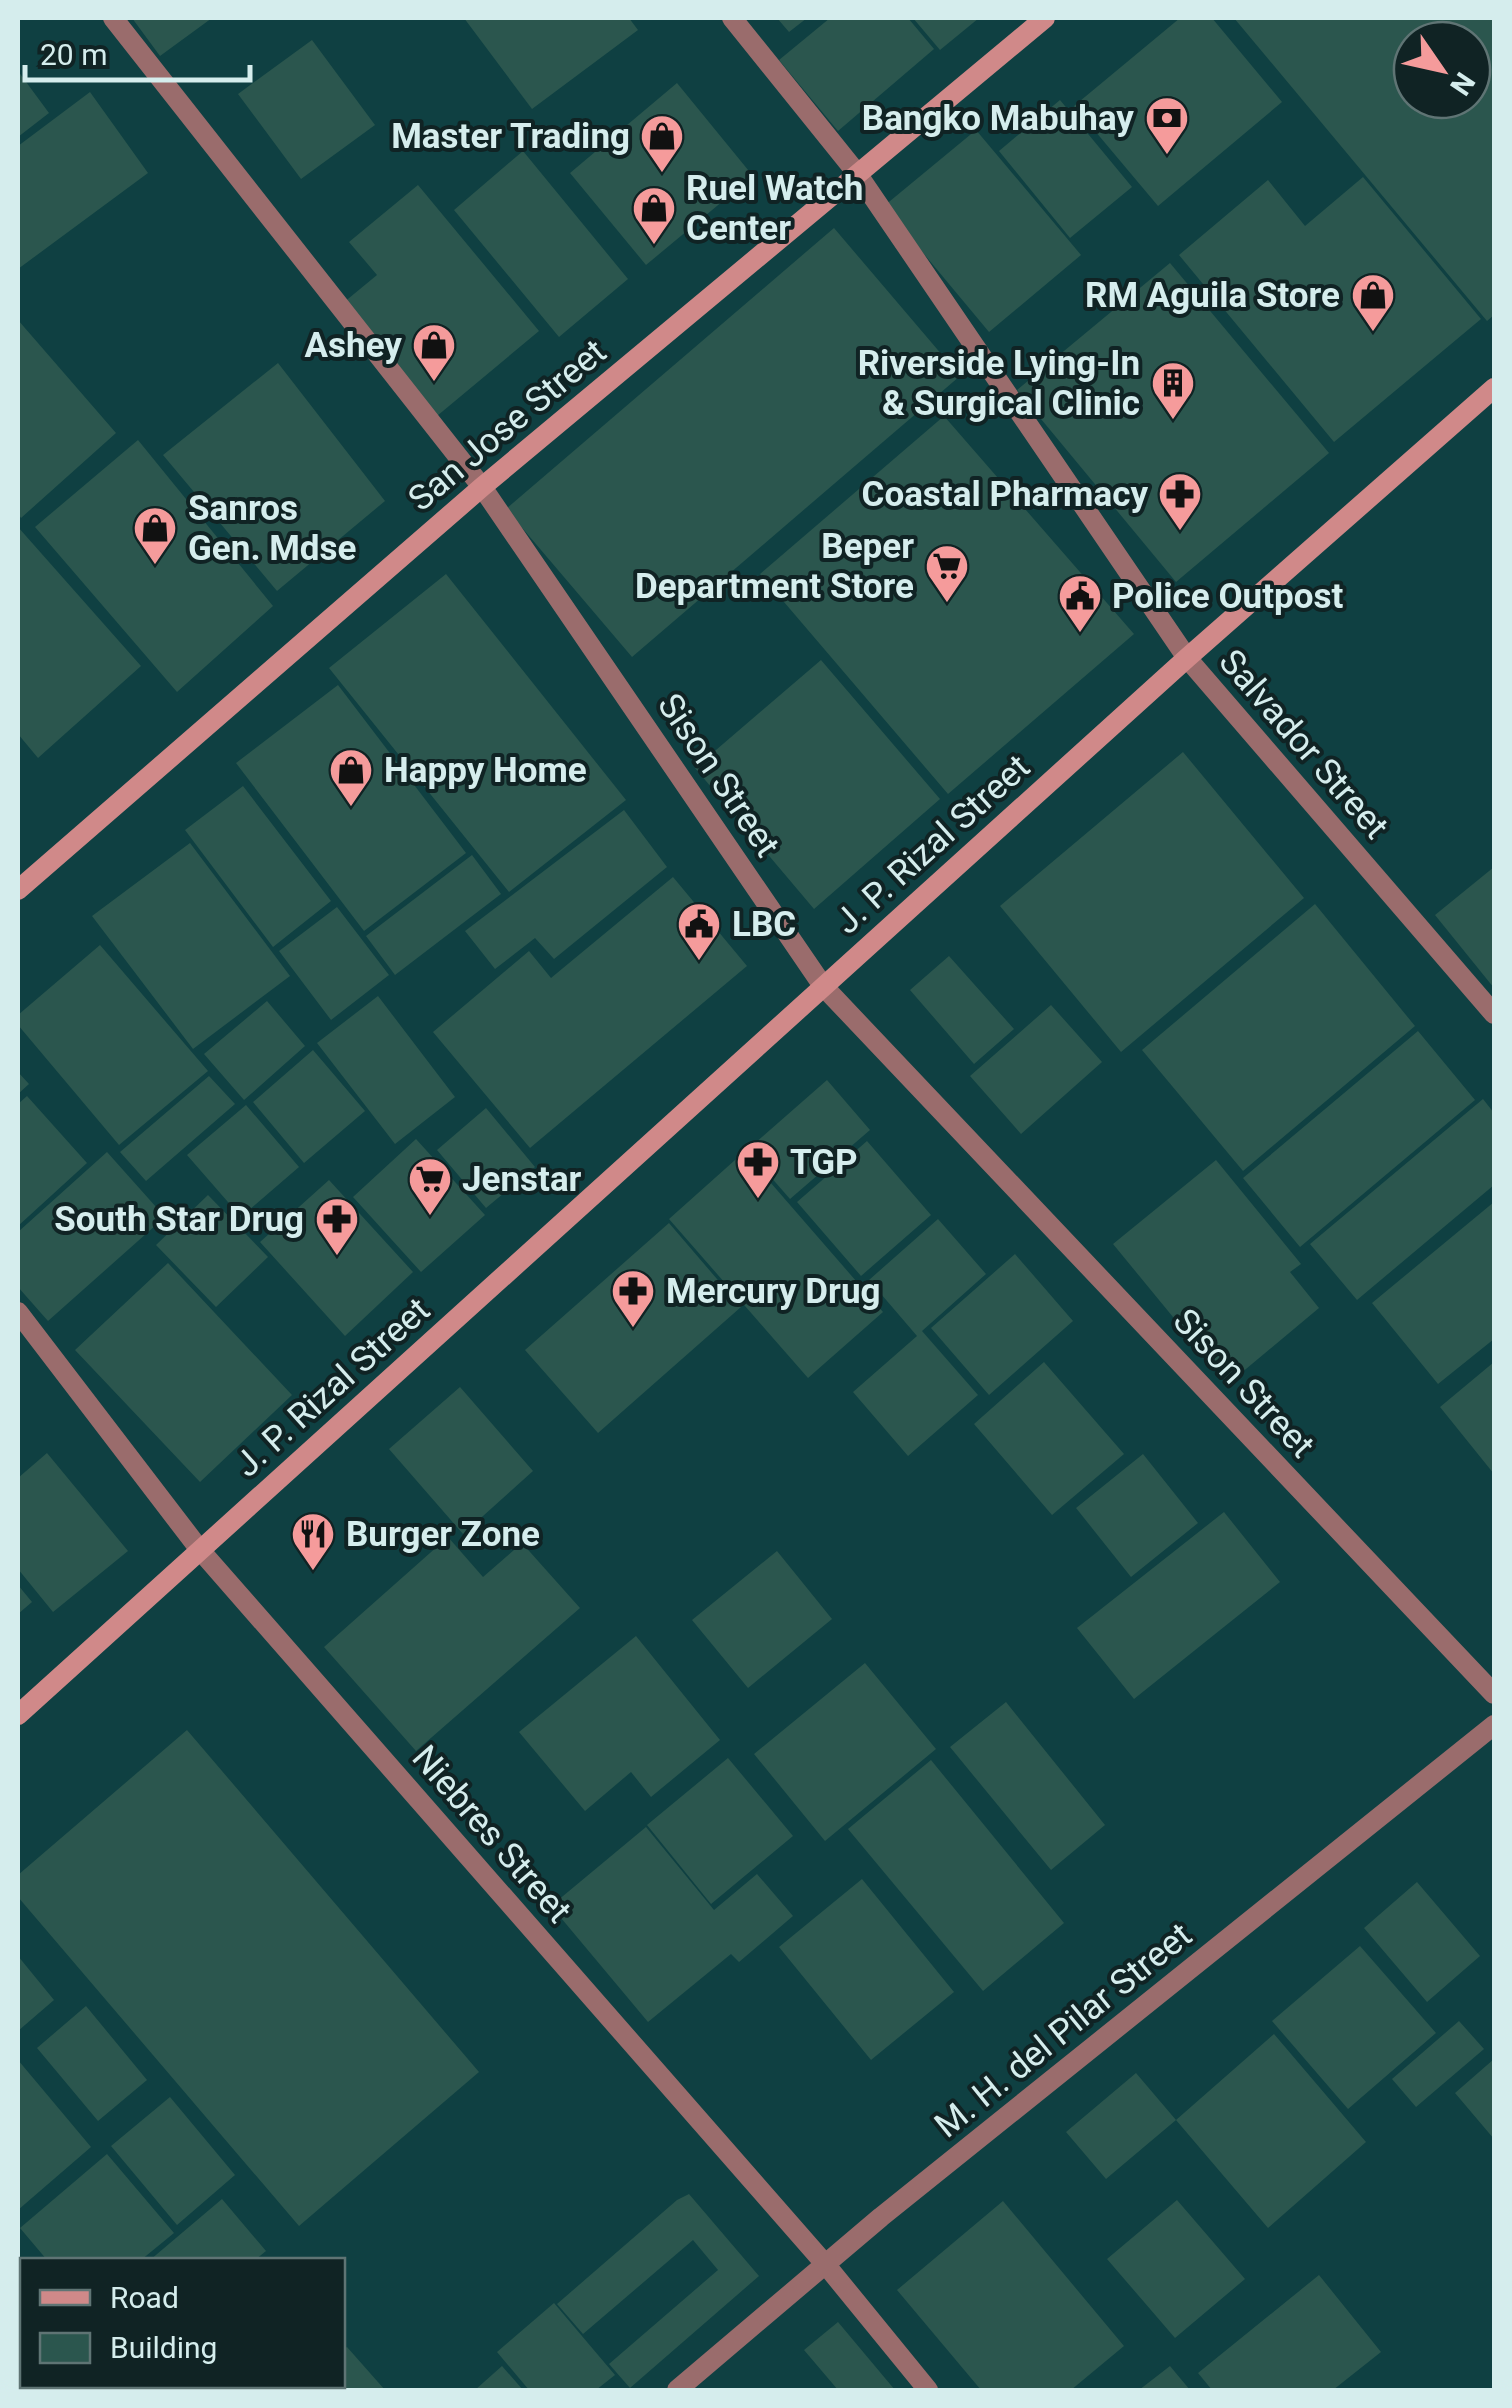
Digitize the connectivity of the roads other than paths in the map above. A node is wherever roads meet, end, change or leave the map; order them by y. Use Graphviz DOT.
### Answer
graph roads {
  1 [pos="113,18"];
  2 [pos="732,18"];
  3 [pos="1045,18"];
  4 [pos="856,172"];
  5 [pos="1494,388"];
  6 [pos="482,487"];
  7 [pos="1187,658"];
  8 [pos="18,890"];
  9 [pos="824,986"];
  10 [pos="1494,1014"];
  11 [pos="18,1312"];
  12 [pos="200,1550"];
  13 [pos="1494,1694"];
  14 [pos="18,1715"];
  15 [pos="1494,1725"];
  16 [pos="826,2266"];
  17 [pos="677,2390"];
  18 [pos="928,2390"];
  1 -- 6 [label="street, Sison Street"];
  2 -- 4 [label="street, Salvador Street"];
  3 -- 4 [label="street, San Jose Street"];
  4 -- 6 [label="street, San Jose Street"];
  4 -- 7 [label="street, Salvador Street"];
  5 -- 7 [label="street, J. P. Rizal Street"];
  6 -- 8 [label="street, San Jose Street"];
  6 -- 9 [label="street, Sison Street"];
  7 -- 9 [label="street, J. P. Rizal Street"];
  7 -- 10 [label="street, Salvador Street"];
  9 -- 12 [label="street, J. P. Rizal Street"];
  9 -- 13 [label="street, Sison Street"];
  11 -- 12 [label="street, Niebres Street"];
  12 -- 14 [label="street, J. P. Rizal Street"];
  12 -- 16 [label="street, Niebres Street"];
  15 -- 16 [label="street, M. H. del Pilar Street"];
  16 -- 17 [label="street, M. H. del Pilar Street"];
  16 -- 18 [label="street, Niebres Street"];
}
